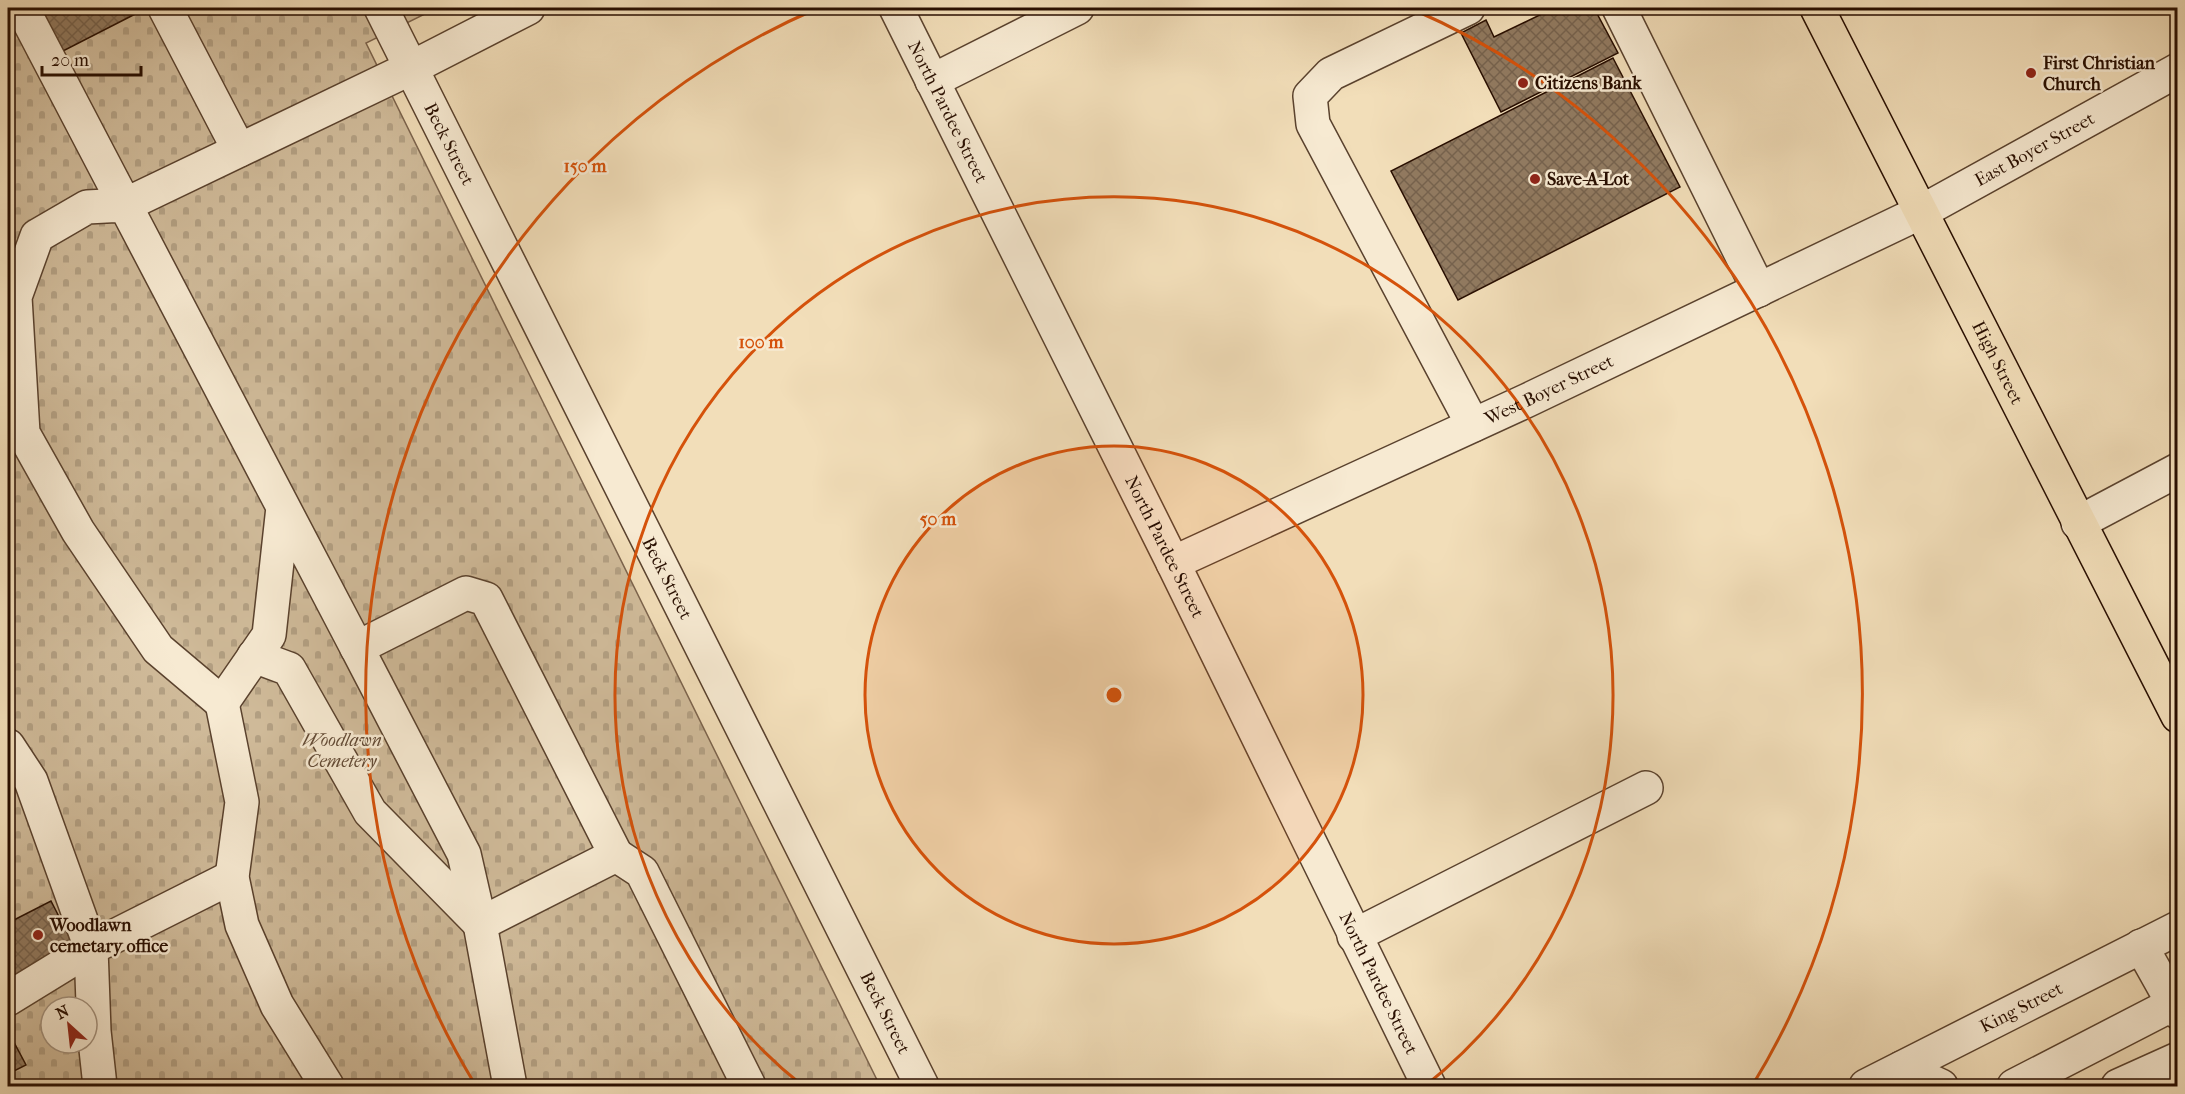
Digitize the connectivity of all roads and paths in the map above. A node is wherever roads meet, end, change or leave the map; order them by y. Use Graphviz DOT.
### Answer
graph roads {
  1 [pos="22,8"];
  2 [pos="165,8"];
  3 [pos="381,8"];
  4 [pos="528,8"];
  5 [pos="896,8"];
  6 [pos="1077,8"];
  7 [pos="1619,8"];
  8 [pos="1817,8"];
  9 [pos="1456,10"];
  10 [pos="413,68"];
  11 [pos="2178,70"];
  12 [pos="932,81"];
  13 [pos="239,150"];
  14 [pos="126,205"];
  15 [pos="1921,212"];
  16 [pos="1759,290"];
  17 [pos="1473,425"];
  18 [pos="15,439"];
  19 [pos="2178,470"];
  20 [pos="283,507"];
  21 [pos="2078,523"];
  22 [pos="1173,563"];
  23 [pos="357,648"];
  24 [pos="254,656"];
  25 [pos="222,703"];
  26 [pos="2178,716"];
  27 [pos="8,746"];
  28 [pos="1646,788"];
  29 [pos="616,855"];
  30 [pos="232,877"];
  31 [pos="480,924"];
  32 [pos="2178,928"];
  33 [pos="1354,936"];
  34 [pos="2141,946"];
  35 [pos="92,948"];
  36 [pos="8,999"];
  37 [pos="2175,1008"];
  38 [pos="2178,1059"];
  39 [pos="1902,1068"];
  40 [pos="100,1086"];
  41 [pos="327,1086"];
  42 [pos="510,1086"];
  43 [pos="749,1086"];
  44 [pos="922,1086"];
  45 [pos="1429,1086"];
  46 [pos="1866,1086"];
  47 [pos="1941,1086"];
  48 [pos="2014,1086"];
  49 [pos="2118,1086"];
  1 -- 14 [label="street"];
  2 -- 13 [label="street"];
  3 -- 10 [label="street, Beck Street"];
  4 -- 10 [label="street"];
  5 -- 12 [label="street, North Pardee Street"];
  6 -- 12 [label="street"];
  7 -- 16 [label="street"];
  8 -- 15 [label="main road, High Street"];
  9 -- 17 [label="street"];
  10 -- 13 [label="street"];
  10 -- 44 [label="street, Beck Street"];
  11 -- 15 [label="street, East Boyer Street"];
  12 -- 22 [label="street, North Pardee Street"];
  13 -- 14 [label="street"];
  14 -- 18 [label="street"];
  14 -- 20 [label="street"];
  15 -- 16 [label="street, West Boyer Street"];
  15 -- 21 [label="main road, High Street"];
  16 -- 17 [label="street, West Boyer Street"];
  17 -- 22 [label="street, West Boyer Street"];
  18 -- 25 [label="street"];
  19 -- 21 [label="street"];
  20 -- 23 [label="street"];
  20 -- 24 [label="street"];
  21 -- 26 [label="main road, High Street"];
  22 -- 33 [label="street, North Pardee Street"];
  23 -- 29 [label="street"];
  23 -- 31 [label="street"];
  24 -- 25 [label="street"];
  24 -- 31 [label="street"];
  25 -- 30 [label="street"];
  27 -- 35 [label="street"];
  28 -- 33 [label="street"];
  29 -- 31 [label="street"];
  29 -- 43 [label="street"];
  30 -- 35 [label="street"];
  30 -- 41 [label="street"];
  31 -- 42 [label="street"];
  32 -- 34 [label="street, King Street"];
  33 -- 45 [label="street, North Pardee Street"];
  34 -- 37 [label="street"];
  34 -- 39 [label="street, King Street"];
  35 -- 36 [label="street"];
  35 -- 40 [label="street"];
  37 -- 48 [label="street"];
  38 -- 49 [label="street"];
  39 -- 46 [label="street, King Street"];
  39 -- 47 [label="street"];
}
